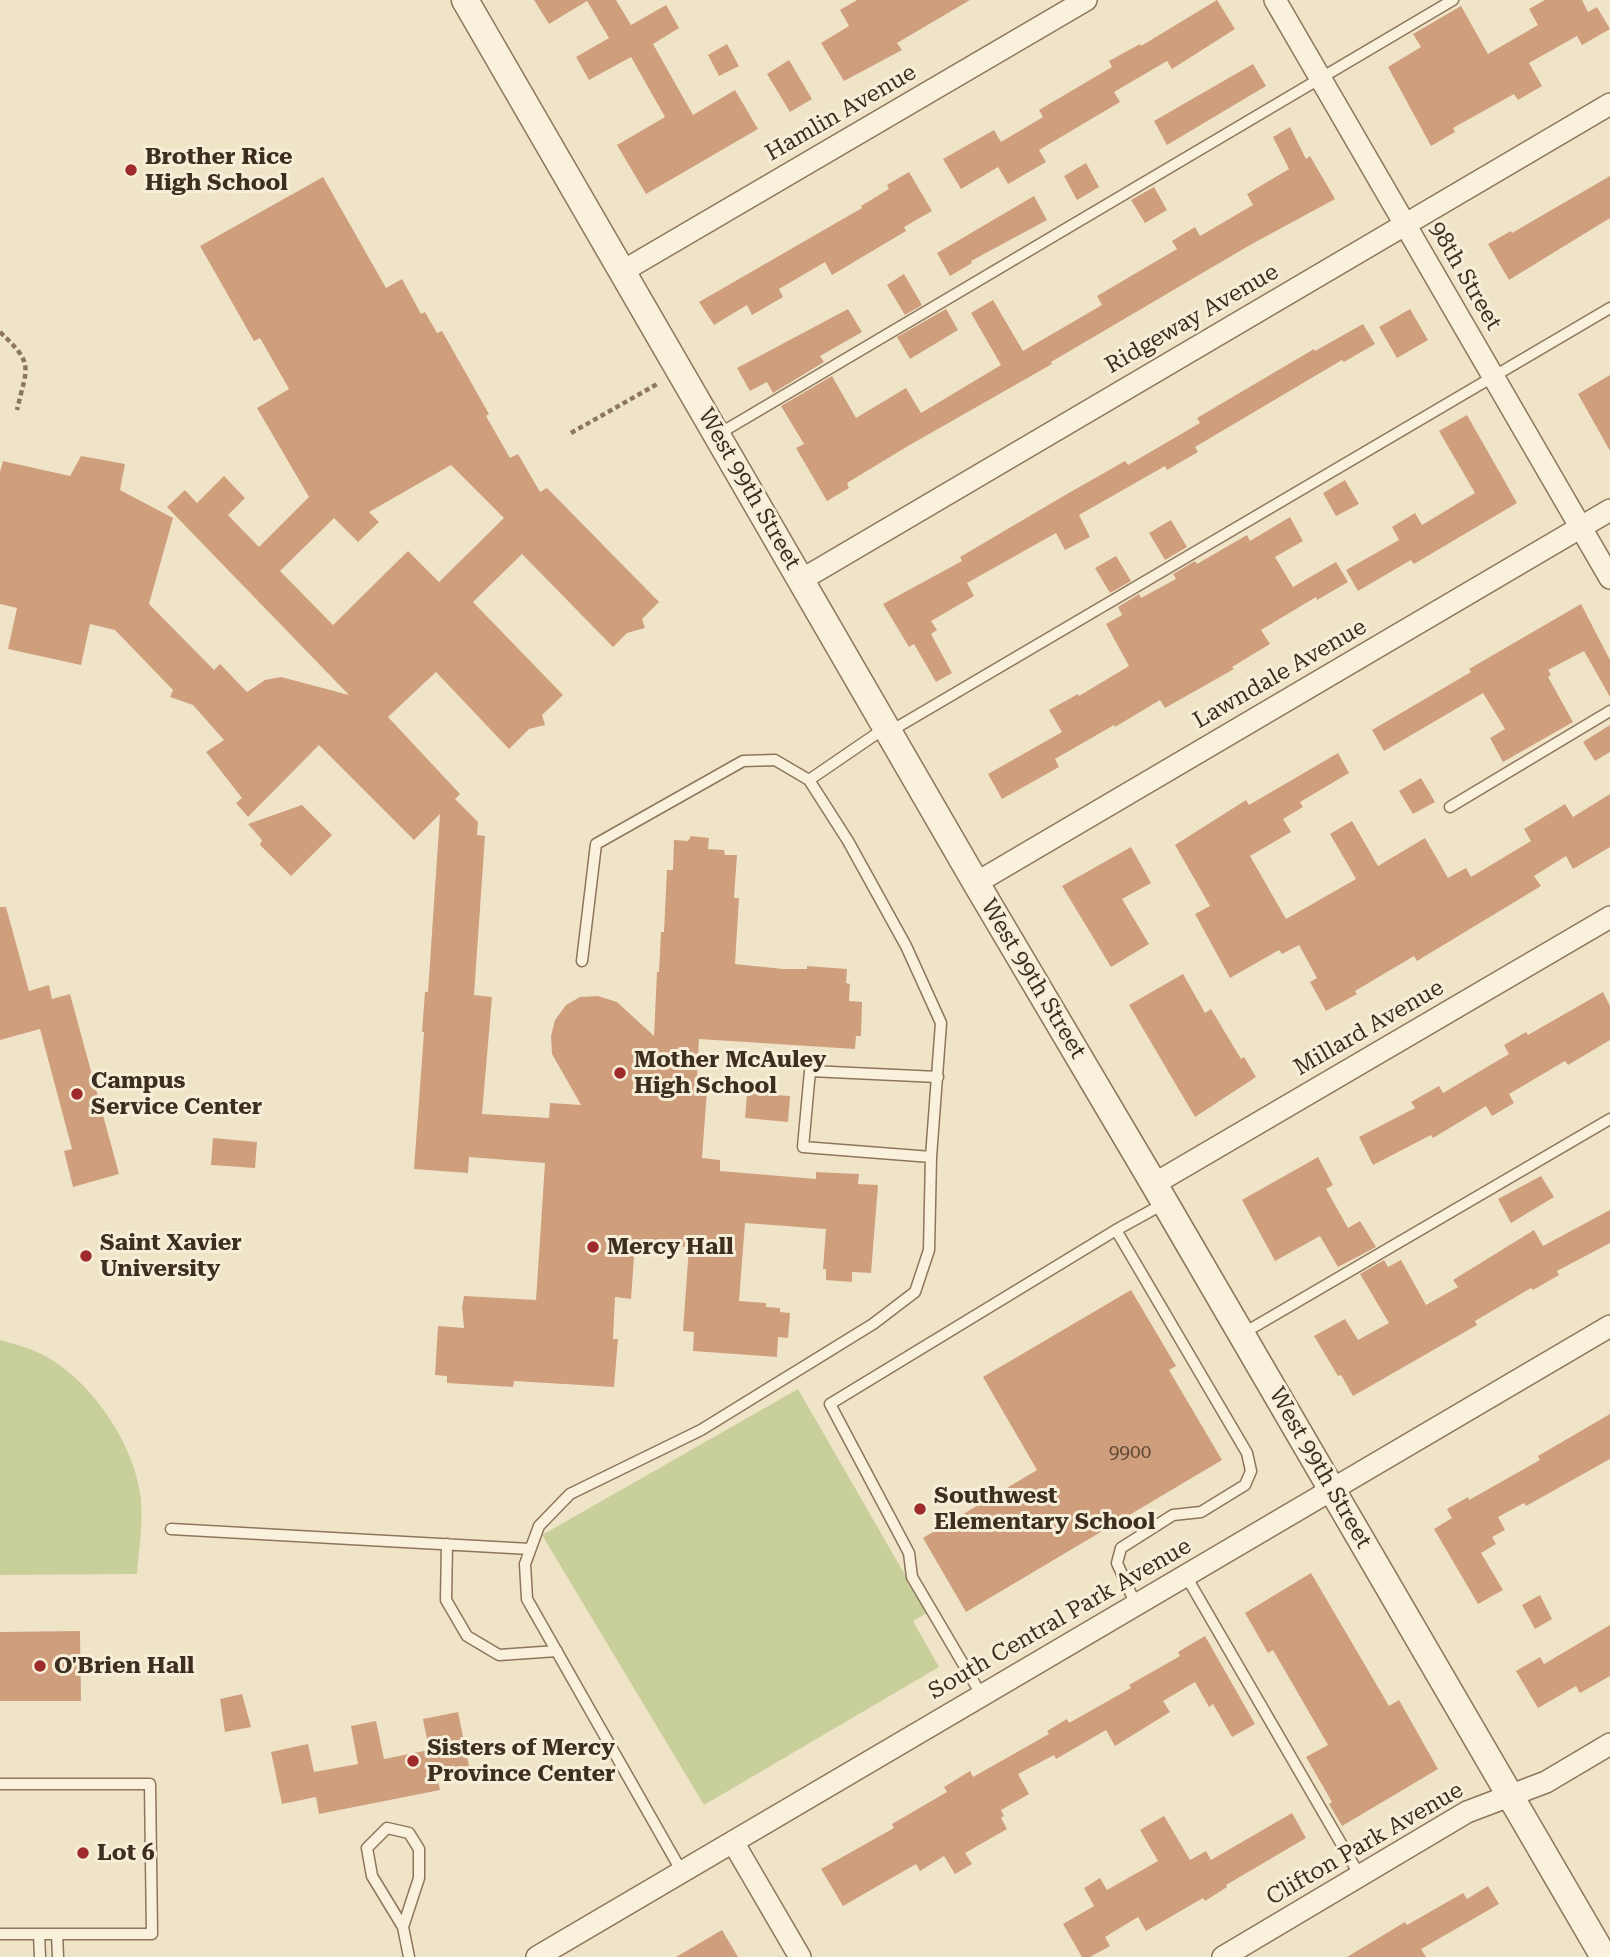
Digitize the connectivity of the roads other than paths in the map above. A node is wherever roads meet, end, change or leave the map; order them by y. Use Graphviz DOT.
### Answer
graph roads {
  1 [pos="465,0"];
  2 [pos="1086,0"];
  3 [pos="1275,0"];
  4 [pos="1453,0"];
  5 [pos="1320,79"];
  6 [pos="1610,104"];
  7 [pos="1405,225"];
  8 [pos="623,271"];
  9 [pos="1610,308"];
  10 [pos="1493,377"];
  11 [pos="718,435"];
  12 [pos="1610,510"];
  13 [pos="1581,527"];
  14 [pos="1610,578"];
  15 [pos="801,580"];
  16 [pos="1610,711"];
  17 [pos="887,730"];
  18 [pos="809,780"];
  19 [pos="1450,807"];
  20 [pos="976,883"];
  21 [pos="1610,917"];
  22 [pos="582,961"];
  23 [pos="938,1077"];
  24 [pos="1610,1119"];
  25 [pos="931,1157"];
  26 [pos="1160,1193"];
  27 [pos="1116,1230"];
  28 [pos="1610,1326"];
  29 [pos="1242,1334"];
  30 [pos="1332,1489"];
  31 [pos="171,1529"];
  32 [pos="447,1544"];
  33 [pos="530,1549"];
  34 [pos="1186,1576"];
  35 [pos="1136,1605"];
  36 [pos="557,1651"];
  37 [pos="982,1696"];
  38 [pos="1610,1744"];
  39 [pos="0,1784"];
  40 [pos="1510,1796"];
  41 [pos="733,1842"];
  42 [pos="682,1872"];
  43 [pos="1360,1876"];
  44 [pos="403,1927"];
  45 [pos="0,1934"];
  46 [pos="39,1934"];
  47 [pos="57,1934"];
  48 [pos="40,1957"];
  49 [pos="58,1957"];
  50 [pos="409,1957"];
  51 [pos="537,1957"];
  52 [pos="800,1957"];
  53 [pos="1223,1957"];
  54 [pos="1604,1957"];
  1 -- 8 [label="street, West 99th Street"];
  2 -- 8 [label="street, Hamlin Avenue"];
  3 -- 5 [label="street, 98th Street"];
  4 -- 5 [label="lane"];
  5 -- 7 [label="street, 98th Street"];
  5 -- 11 [label="lane"];
  6 -- 7 [label="street, Ridgeway Avenue"];
  7 -- 10 [label="street, 98th Street"];
  7 -- 15 [label="street, Ridgeway Avenue"];
  8 -- 11 [label="street, West 99th Street"];
  9 -- 10 [label="lane"];
  10 -- 13 [label="street, 98th Street"];
  10 -- 17 [label="lane"];
  11 -- 15 [label="street, West 99th Street"];
  12 -- 13 [label="street, Lawndale Avenue"];
  13 -- 14 [label="street, 98th Street"];
  13 -- 20 [label="street, Lawndale Avenue"];
  15 -- 17 [label="street, West 99th Street"];
  16 -- 19 [label="lane"];
  17 -- 18 [label="lane"];
  17 -- 20 [label="street, West 99th Street"];
  18 -- 22 [label="lane"];
  18 -- 23 [label="lane"];
  20 -- 26 [label="street, West 99th Street"];
  21 -- 26 [label="street, Millard Avenue"];
  23 -- 25 [label="lane"];
  23 -- 25 [label="lane"];
  24 -- 29 [label="lane"];
  25 -- 33 [label="lane"];
  26 -- 27 [label="lane"];
  26 -- 29 [label="street, West 99th Street"];
  27 -- 35 [label="lane"];
  27 -- 37 [label="lane"];
  28 -- 30 [label="street, South Central Park Avenue"];
  29 -- 30 [label="street, West 99th Street"];
  30 -- 34 [label="street, South Central Park Avenue"];
  30 -- 40 [label="street, West 99th Street"];
  31 -- 32 [label="lane"];
  32 -- 33 [label="lane"];
  32 -- 36 [label="lane"];
  33 -- 36 [label="lane"];
  34 -- 35 [label="street, South Central Park Avenue"];
  34 -- 43 [label="lane"];
  35 -- 37 [label="street, South Central Park Avenue"];
  36 -- 42 [label="lane"];
  37 -- 41 [label="street, South Central Park Avenue"];
  38 -- 40 [label="street, Clifton Park Avenue"];
  39 -- 47 [label="lane"];
  40 -- 43 [label="street, Clifton Park Avenue"];
  40 -- 54 [label="street, West 99th Street"];
  41 -- 42 [label="street, South Central Park Avenue"];
  41 -- 52 [label="street"];
  42 -- 51 [label="street, South Central Park Avenue"];
  43 -- 53 [label="street, Clifton Park Avenue"];
  44 -- 44 [label="lane"];
  44 -- 50 [label="lane"];
  45 -- 46 [label="lane"];
  46 -- 47 [label="lane"];
  46 -- 48 [label="lane"];
  47 -- 49 [label="lane"];
}
